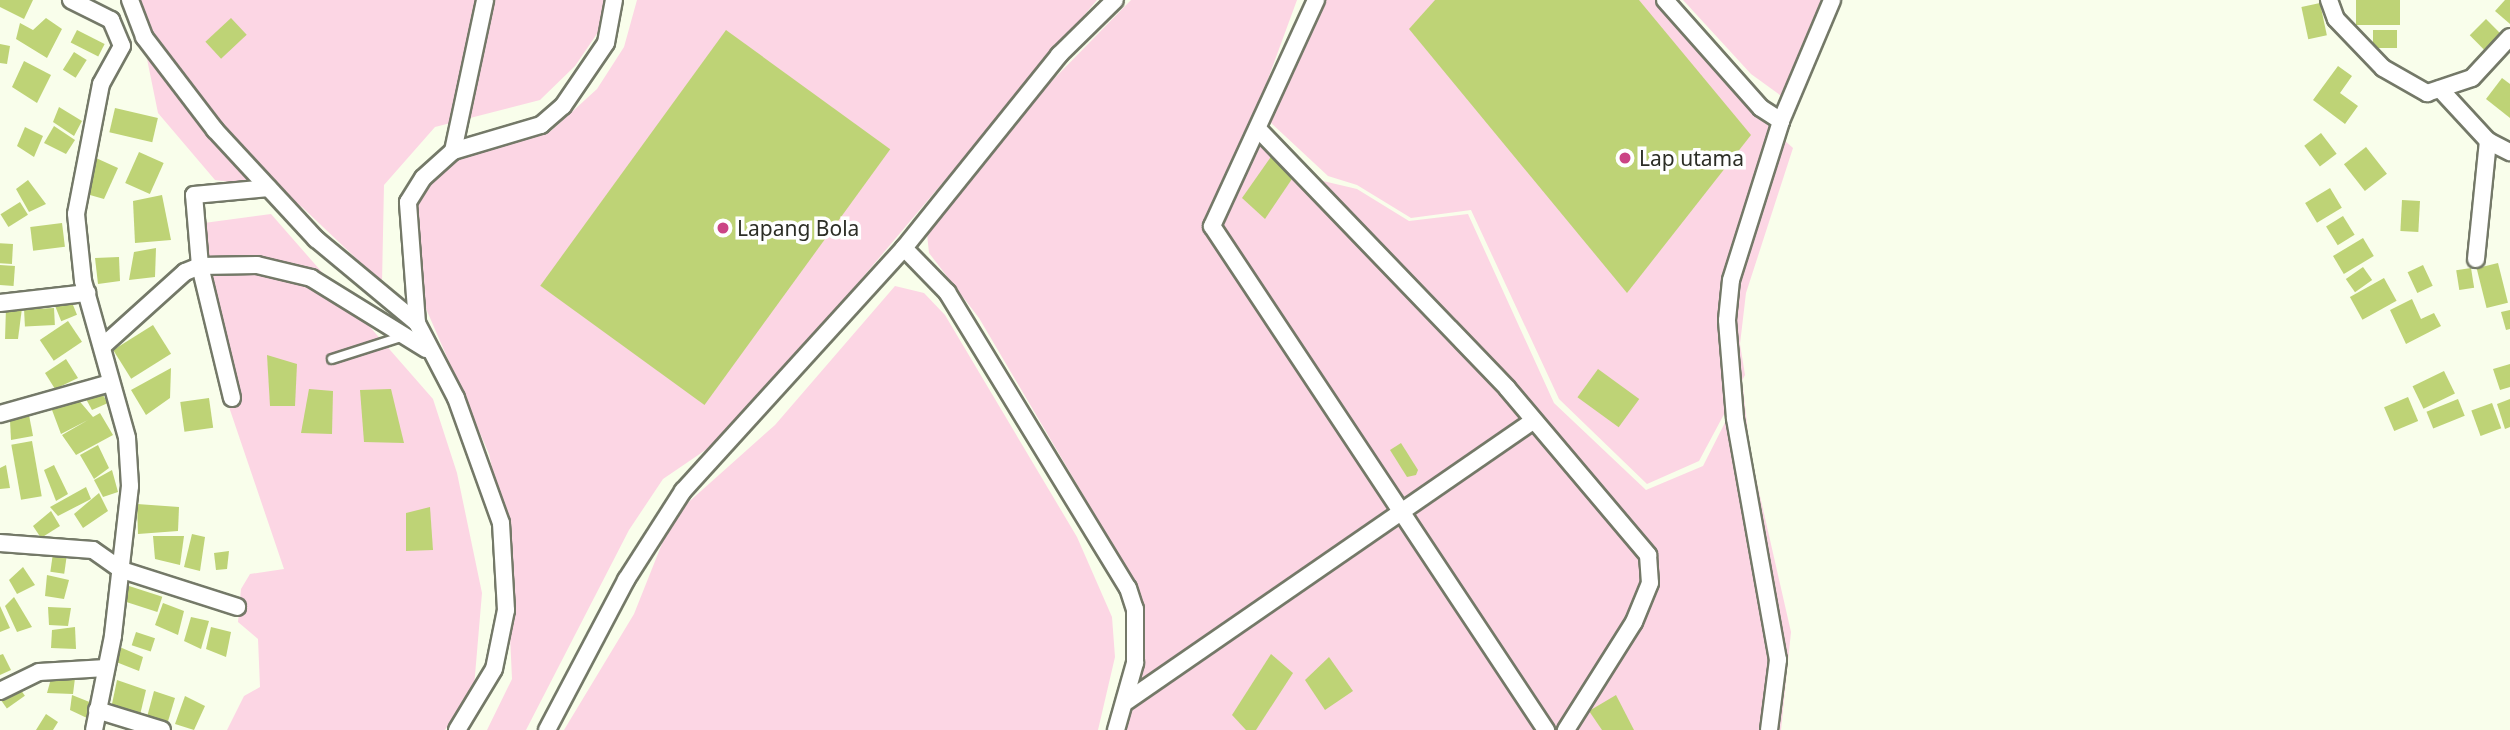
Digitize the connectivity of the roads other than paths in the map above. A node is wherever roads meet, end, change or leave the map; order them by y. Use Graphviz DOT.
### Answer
graph roads {
  1 [pos="71,0"];
  2 [pos="130,0"];
  3 [pos="485,0"];
  4 [pos="614,0"];
  5 [pos="1115,0"];
  6 [pos="1316,0"];
  7 [pos="1665,0"];
  8 [pos="1832,0"];
  9 [pos="2329,0"];
  10 [pos="2510,37"];
  11 [pos="2440,89"];
  12 [pos="1781,121"];
  13 [pos="1259,130"];
  14 [pos="2488,141"];
  15 [pos="453,151"];
  16 [pos="2510,152"];
  17 [pos="269,188"];
  18 [pos="904,248"];
  19 [pos="2476,259"];
  20 [pos="200,266"];
  21 [pos="87,293"];
  22 [pos="0,303"];
  23 [pos="416,330"];
  24 [pos="104,345"];
  25 [pos="332,359"];
  26 [pos="110,383"];
  27 [pos="232,398"];
  28 [pos="0,414"];
  29 [pos="1533,421"];
  30 [pos="1406,513"];
  31 [pos="0,543"];
  32 [pos="122,570"];
  33 [pos="237,607"];
  34 [pos="106,668"];
  35 [pos="0,691"];
  36 [pos="1127,701"];
  37 [pos="97,710"];
  38 [pos="94,730"];
  39 [pos="162,730"];
  40 [pos="457,730"];
  41 [pos="547,730"];
  42 [pos="1116,730"];
  43 [pos="1546,730"];
  44 [pos="1566,730"];
  45 [pos="1769,730"];
  1 -- 21 [label="street"];
  2 -- 17 [label="street"];
  3 -- 15 [label="street"];
  4 -- 15 [label="street"];
  5 -- 18 [label="street"];
  6 -- 13 [label="street"];
  7 -- 12 [label="street"];
  8 -- 12 [label="street"];
  9 -- 11 [label="street"];
  10 -- 11 [label="street"];
  11 -- 14 [label="street"];
  12 -- 45 [label="street"];
  13 -- 29 [label="street"];
  13 -- 30 [label="street"];
  14 -- 16 [label="street"];
  14 -- 19 [label="street"];
  15 -- 23 [label="street"];
  17 -- 20 [label="street"];
  17 -- 23 [label="street"];
  18 -- 36 [label="street"];
  18 -- 41 [label="street"];
  20 -- 23 [label="street"];
  20 -- 24 [label="street"];
  20 -- 27 [label="street"];
  21 -- 22 [label="street"];
  21 -- 24 [label="street"];
  23 -- 25 [label="lane"];
  23 -- 40 [label="street"];
  24 -- 26 [label="street"];
  26 -- 28 [label="street"];
  26 -- 32 [label="street"];
  29 -- 30 [label="street"];
  29 -- 44 [label="street"];
  30 -- 36 [label="street"];
  30 -- 43 [label="street"];
  31 -- 32 [label="street"];
  32 -- 33 [label="street"];
  32 -- 34 [label="street"];
  34 -- 35 [label="street"];
  34 -- 37 [label="street"];
  36 -- 42 [label="street"];
  37 -- 38 [label="street"];
  37 -- 39 [label="street"];
}
